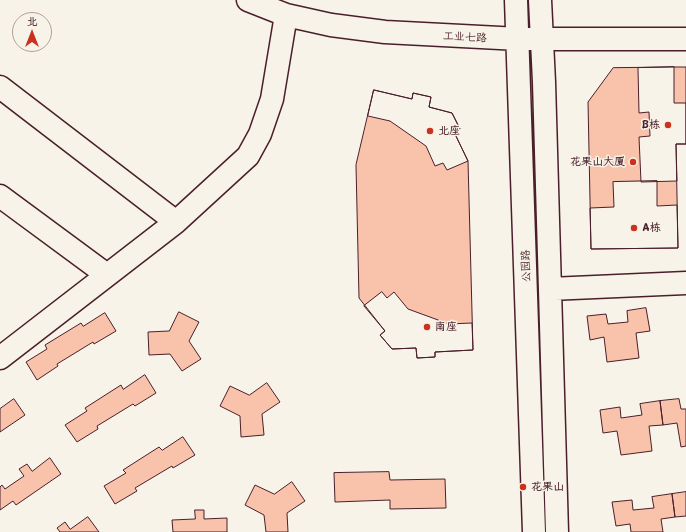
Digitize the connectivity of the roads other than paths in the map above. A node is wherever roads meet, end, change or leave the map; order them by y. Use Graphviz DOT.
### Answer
graph roads {
  1 [pos="248,0"];
  2 [pos="516,0"];
  3 [pos="540,0"];
  4 [pos="286,15"];
  5 [pos="519,39"];
  6 [pos="686,39"];
  7 [pos="543,40"];
  8 [pos="0,88"];
  9 [pos="0,196"];
  10 [pos="176,222"];
  11 [pos="107,275"];
  12 [pos="686,283"];
  13 [pos="550,289"];
  14 [pos="0,358"];
  15 [pos="534,532"];
  16 [pos="557,532"];
  1 -- 4 [label="street, 工业七路"];
  2 -- 5 [label="street, 公园路"];
  3 -- 7 [label="street"];
  4 -- 5 [label="street, 工业七路"];
  4 -- 10 [label="street"];
  5 -- 7 [label="street, 工业七路"];
  5 -- 15 [label="street, 公园路"];
  6 -- 7 [label="street, 工业七路"];
  7 -- 13 [label="street"];
  8 -- 10 [label="street"];
  9 -- 11 [label="street"];
  10 -- 11 [label="street"];
  11 -- 14 [label="street"];
  12 -- 13 [label="street"];
  13 -- 16 [label="street"];
}
